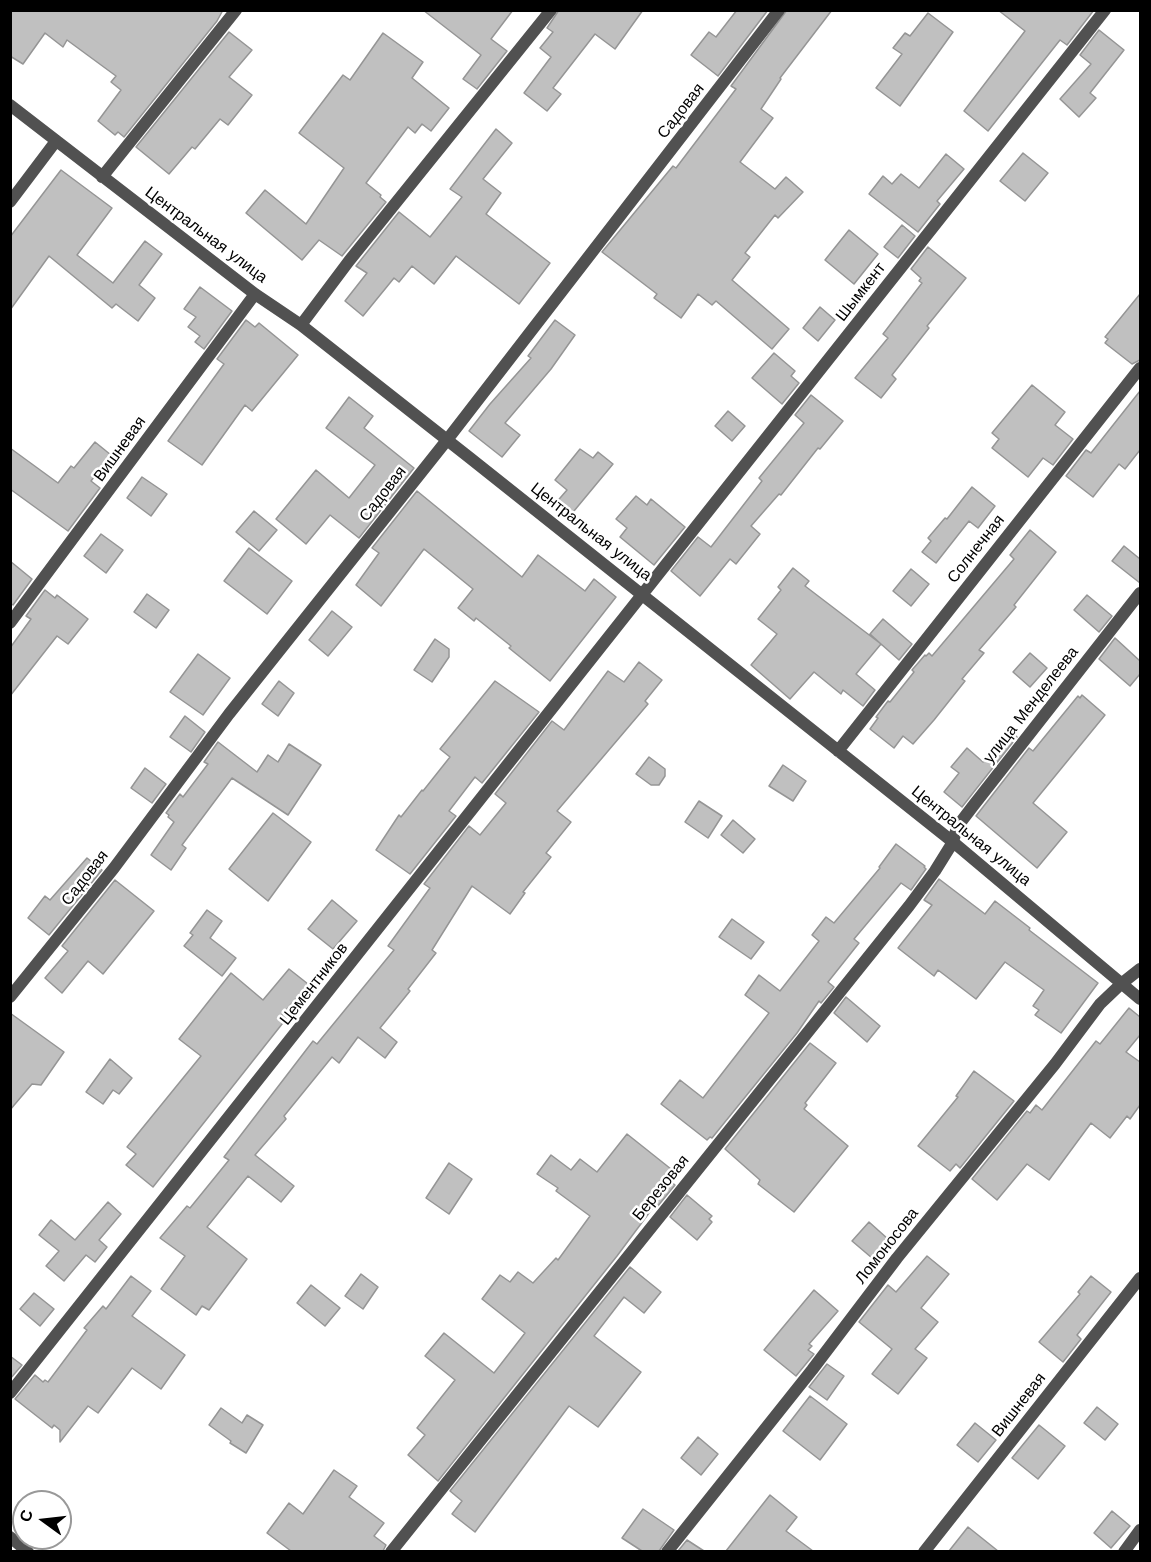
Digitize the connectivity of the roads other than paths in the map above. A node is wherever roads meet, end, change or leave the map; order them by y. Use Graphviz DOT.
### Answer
graph roads {
  1 [pos="236,10"];
  2 [pos="551,10"];
  3 [pos="779,10"];
  4 [pos="1105,10"];
  5 [pos="10,105"];
  6 [pos="56,141"];
  7 [pos="102,177"];
  8 [pos="10,202"];
  9 [pos="255,294"];
  10 [pos="301,325"];
  11 [pos="1140,368"];
  12 [pos="447,440"];
  13 [pos="1140,593"];
  14 [pos="643,595"];
  15 [pos="10,623"];
  16 [pos="838,751"];
  17 [pos="953,842"];
  18 [pos="1140,969"];
  19 [pos="1121,984"];
  20 [pos="10,997"];
  21 [pos="1140,999"];
  22 [pos="1140,1278"];
  23 [pos="10,1394"];
  24 [pos="1140,1530"];
  25 [pos="10,1537"];
  26 [pos="28,1551"];
  27 [pos="391,1551"];
  28 [pos="668,1551"];
  29 [pos="924,1551"];
  30 [pos="1124,1551"];
  1 -- 7 [label="street"];
  2 -- 10 [label="street"];
  3 -- 12 [label="street, Садовая"];
  4 -- 14 [label="street, Шымкент"];
  5 -- 6 [label="street, Центральная улица"];
  6 -- 7 [label="street, Центральная улица"];
  6 -- 8 [label="street"];
  7 -- 9 [label="street, Центральная улица"];
  9 -- 10 [label="street, Центральная улица"];
  9 -- 15 [label="street, Вишневая"];
  10 -- 12 [label="street, Центральная улица"];
  11 -- 16 [label="street, Солнечная"];
  12 -- 14 [label="street, Центральная улица"];
  12 -- 20 [label="street, Садовая"];
  13 -- 17 [label="street, улица Менделеева"];
  14 -- 16 [label="street, Центральная улица"];
  14 -- 23 [label="street, Цементников"];
  16 -- 17 [label="street, Центральная улица"];
  17 -- 19 [label="street, Центральная улица"];
  17 -- 27 [label="street, Березовая"];
  18 -- 19 [label="street, Ломоносова"];
  19 -- 21 [label="street, Центральная улица"];
  19 -- 28 [label="street, Ломоносова"];
  22 -- 29 [label="street, Вишневая"];
  24 -- 30 [label="street"];
  25 -- 26 [label="street"];
}
